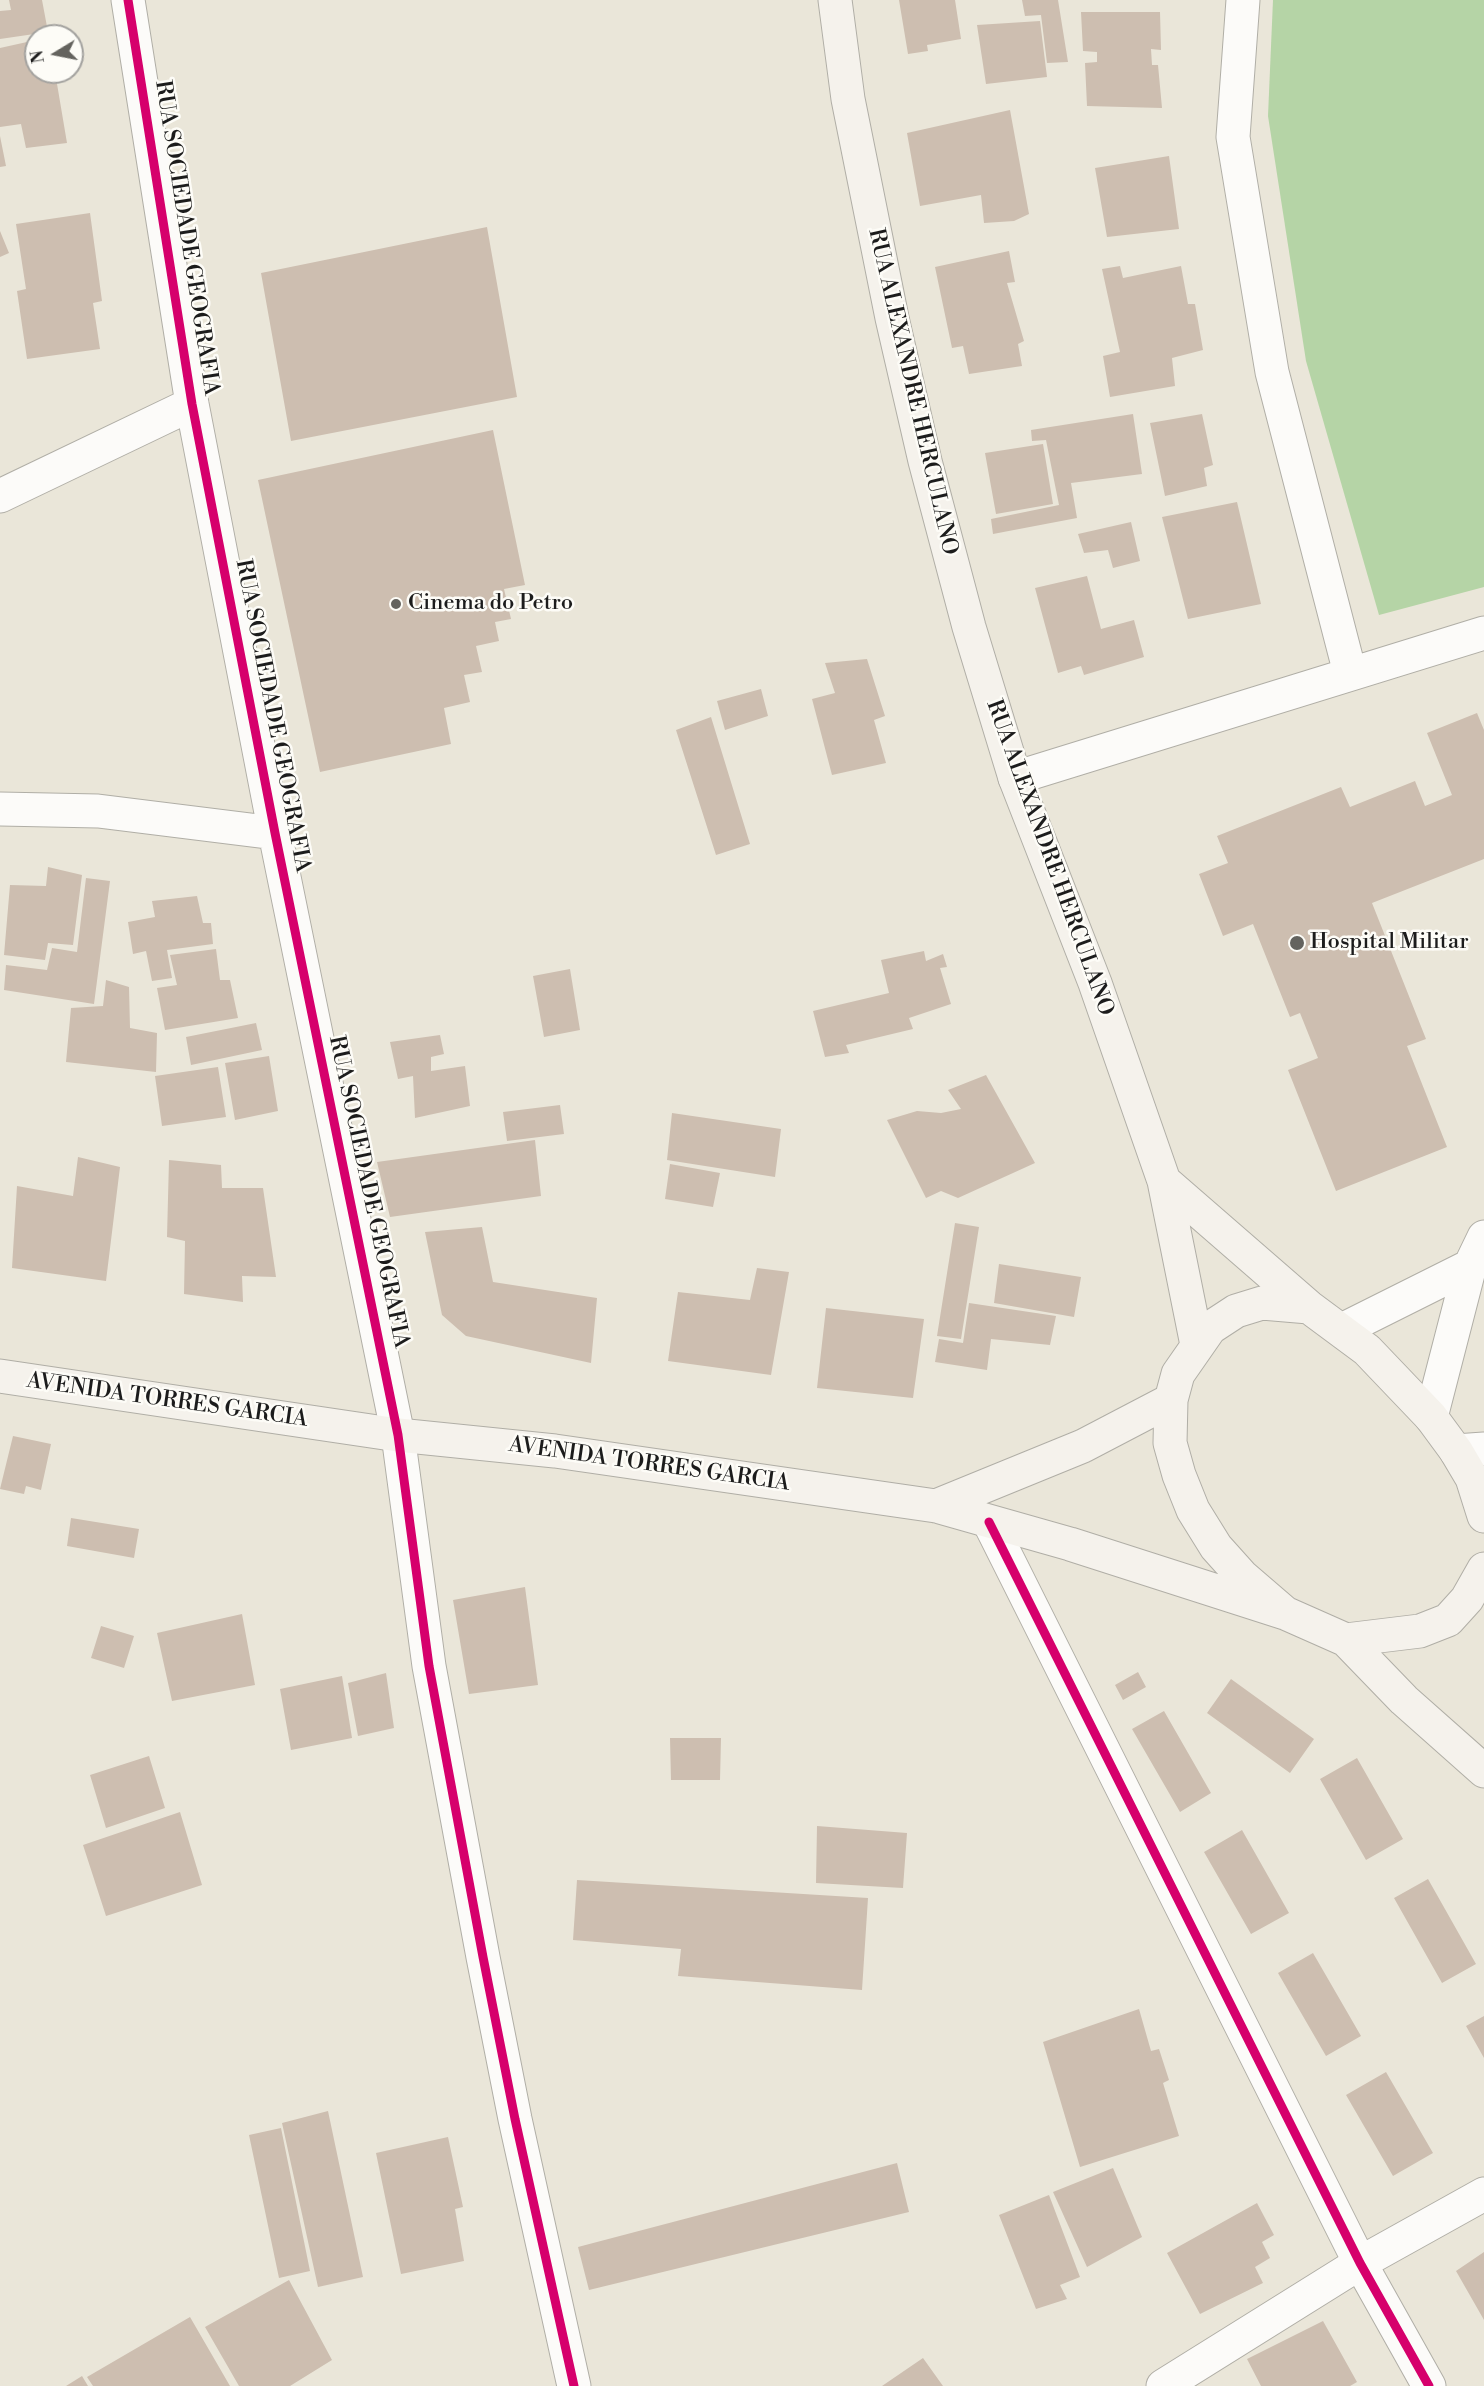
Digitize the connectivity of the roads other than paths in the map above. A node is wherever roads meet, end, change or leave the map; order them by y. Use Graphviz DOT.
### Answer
graph roads {
  1 [pos="128,0"];
  2 [pos="836,0"];
  3 [pos="1242,0"];
  4 [pos="192,404"];
  5 [pos="0,496"];
  6 [pos="1484,633"];
  7 [pos="1350,673"];
  8 [pos="1015,778"];
  9 [pos="0,809"];
  10 [pos="274,833"];
  11 [pos="1164,1181"];
  12 [pos="1484,1237"];
  13 [pos="1470,1266"];
  14 [pos="1310,1307"];
  15 [pos="1342,1330"];
  16 [pos="1197,1345"];
  17 [pos="0,1376"];
  18 [pos="1171,1400"];
  19 [pos="1431,1417"];
  20 [pos="398,1436"];
  21 [pos="1470,1450"];
  22 [pos="936,1506"];
  23 [pos="1484,1516"];
  24 [pos="989,1522"];
  25 [pos="1484,1569"];
  26 [pos="1285,1613"];
  27 [pos="1346,1640"];
  28 [pos="1484,1771"];
  29 [pos="1484,2194"];
  30 [pos="1360,2263"];
  31 [pos="574,2386"];
  32 [pos="1163,2386"];
  33 [pos="1429,2386"];
  1 -- 4 [label="street, RUA SOCIEDADE GEOGRAFIA"];
  2 -- 8 [label="main road, RUA ALEXANDRE HERCULANO"];
  3 -- 7 [label="street"];
  4 -- 5 [label="street"];
  4 -- 10 [label="street, RUA SOCIEDADE GEOGRAFIA"];
  6 -- 7 [label="street"];
  7 -- 8 [label="street"];
  8 -- 11 [label="main road, RUA ALEXANDRE HERCULANO"];
  9 -- 10 [label="street"];
  10 -- 20 [label="street, RUA SOCIEDADE GEOGRAFIA"];
  11 -- 14 [label="main road, RUA ALEXANDRE HERCULANO"];
  11 -- 16 [label="main road"];
  12 -- 13 [label="street"];
  13 -- 15 [label="street"];
  13 -- 19 [label="street"];
  14 -- 15 [label="main road, RUA ALEXANDRE HERCULANO"];
  14 -- 16 [label="main road"];
  15 -- 19 [label="main road, RUA ALEXANDRE HERCULANO"];
  16 -- 18 [label="main road"];
  17 -- 20 [label="main road, AVENIDA TORRES GARCIA"];
  18 -- 22 [label="main road"];
  18 -- 26 [label="main road"];
  19 -- 21 [label="main road, RUA ALEXANDRE HERCULANO"];
  20 -- 22 [label="main road, AVENIDA TORRES GARCIA"];
  20 -- 31 [label="street, RUA SOCIEDADE GEOGRAFIA"];
  21 -- 23 [label="main road, RUA ALEXANDRE HERCULANO"];
  22 -- 24 [label="main road, AVENIDA TORRES GARCIA"];
  24 -- 26 [label="main road, AVENIDA TORRES GARCIA"];
  24 -- 30 [label="street"];
  25 -- 27 [label="main road"];
  26 -- 27 [label="main road"];
  27 -- 28 [label="main road"];
  29 -- 30 [label="street"];
  30 -- 32 [label="street"];
  30 -- 33 [label="street"];
}
